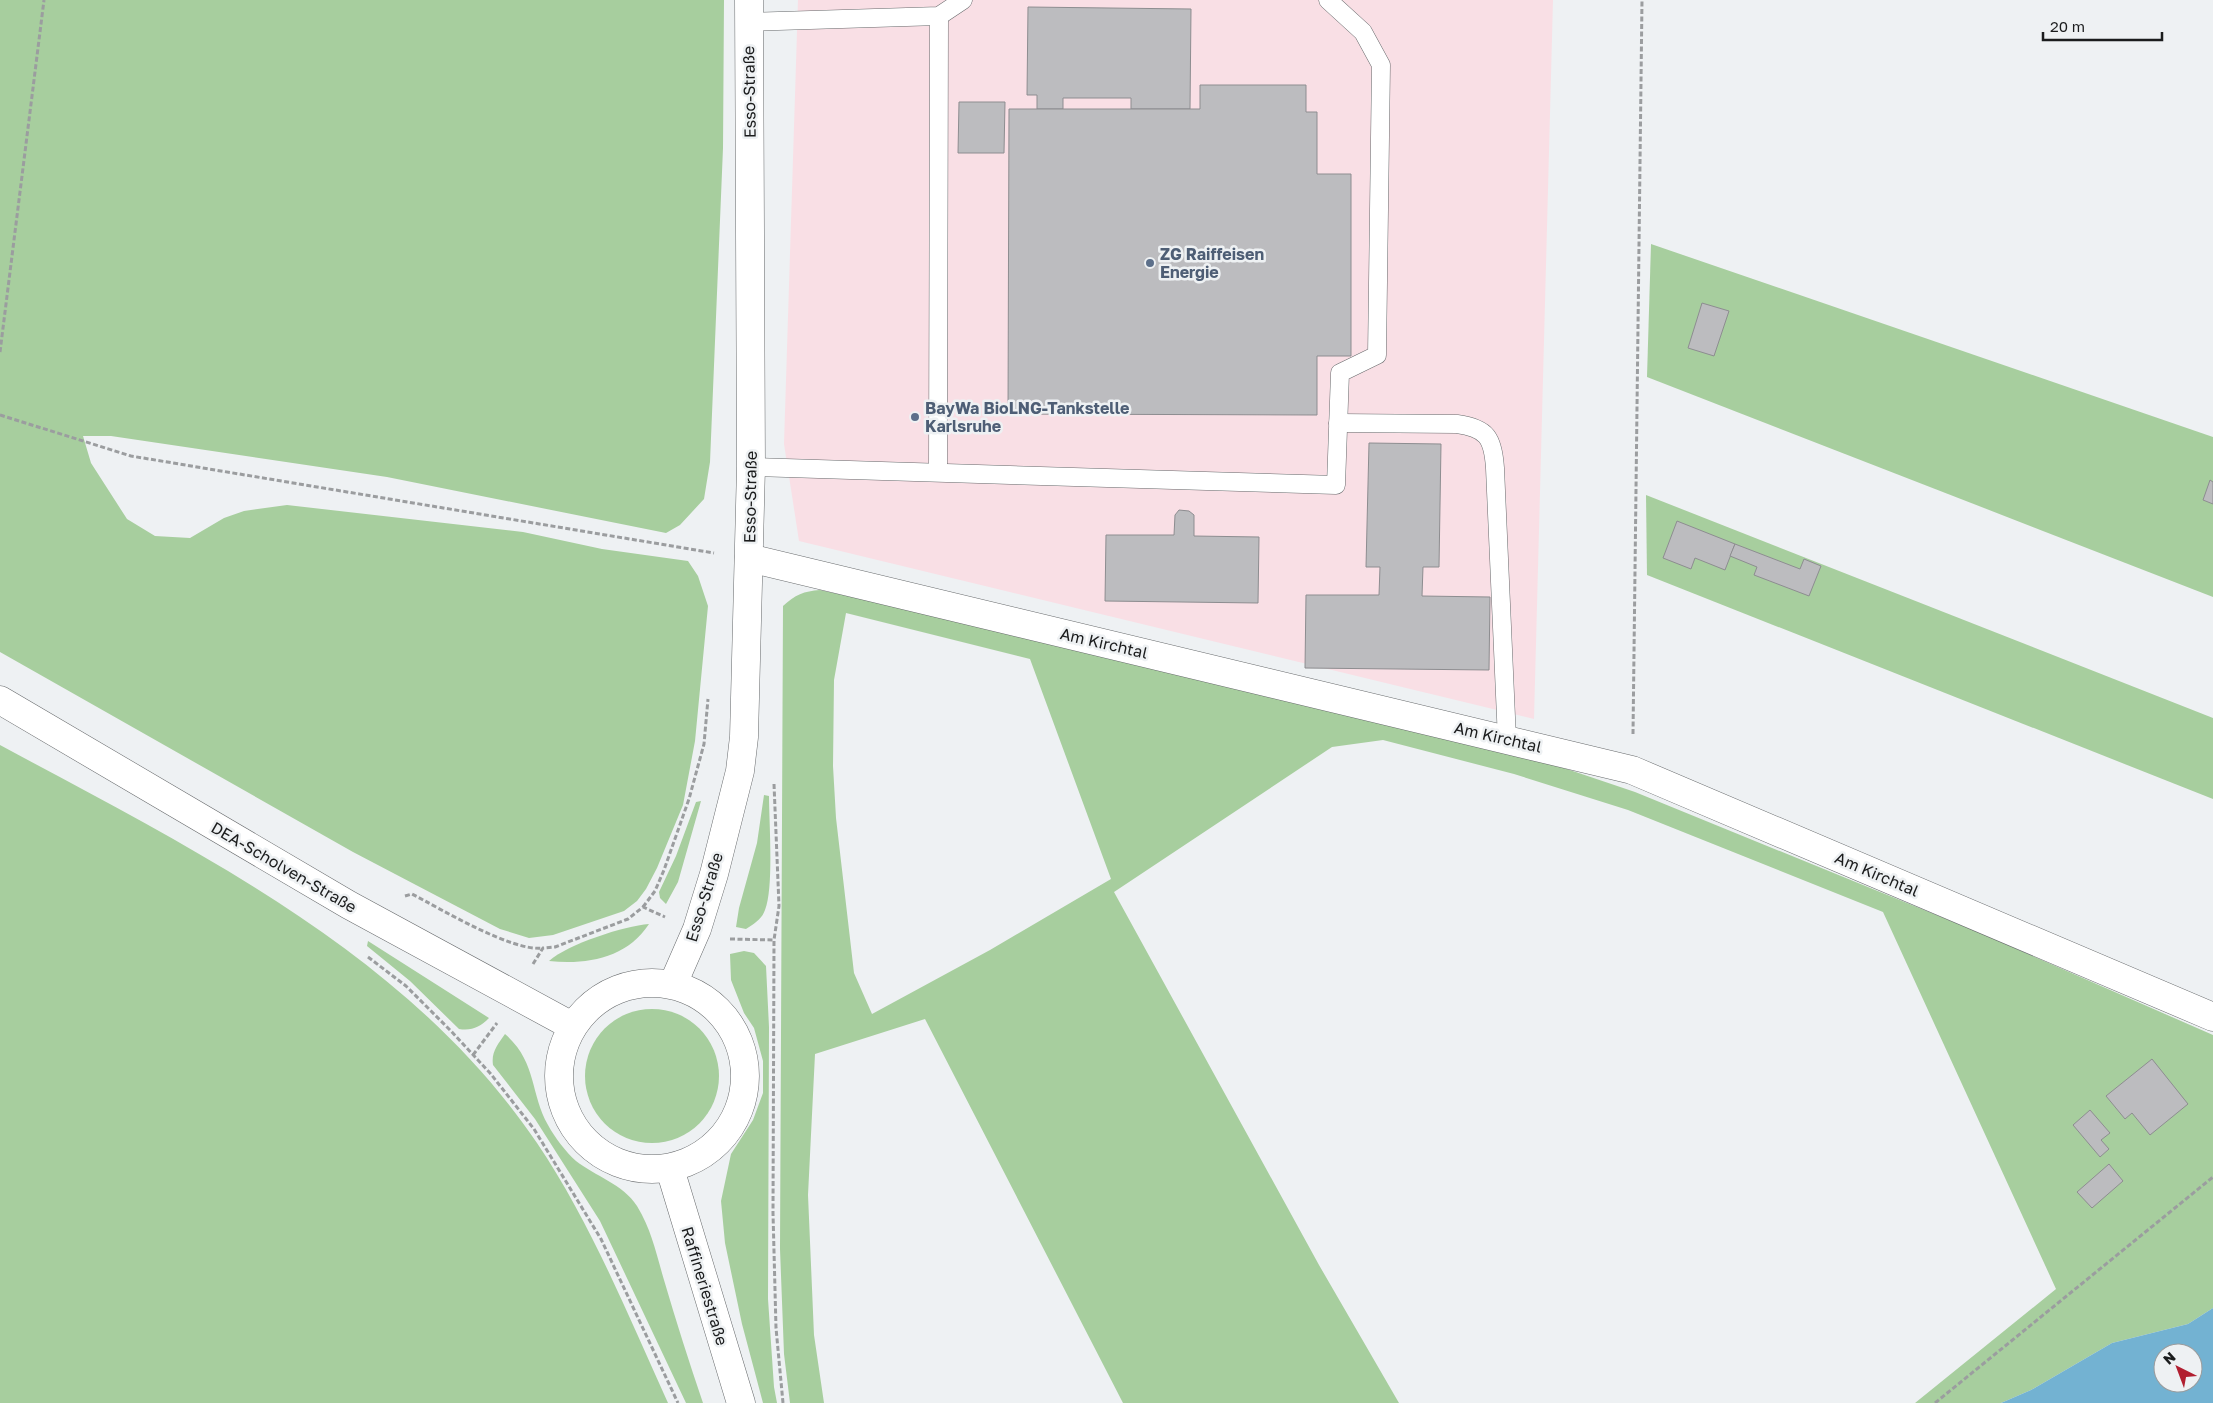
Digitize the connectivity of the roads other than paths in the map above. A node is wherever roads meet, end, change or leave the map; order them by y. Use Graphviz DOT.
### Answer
graph roads {
  1 [pos="964,0"];
  2 [pos="1328,0"];
  3 [pos="749,11"];
  4 [pos="938,16"];
  5 [pos="1338,423"];
  6 [pos="750,467"];
  7 [pos="938,472"];
  8 [pos="749,558"];
  9 [pos="1,701"];
  10 [pos="1507,740"];
  11 [pos="674,984"];
  12 [pos="2213,1017"];
  13 [pos="572,1026"];
  14 [pos="670,1169"];
  15 [pos="741,1403"];
  1 -- 4 [label="lane"];
  2 -- 5 [label="lane"];
  3 -- 4 [label="lane"];
  3 -- 6 [label="street, Esso-Straße"];
  4 -- 7 [label="lane"];
  5 -- 7 [label="lane"];
  5 -- 10 [label="lane"];
  6 -- 7 [label="lane"];
  6 -- 8 [label="street, Esso-Straße"];
  8 -- 10 [label="street, Am Kirchtal"];
  8 -- 11 [label="street, Esso-Straße"];
  9 -- 13 [label="street, DEA-Scholven-Straße"];
  10 -- 12 [label="street, Am Kirchtal"];
  11 -- 13 [label="street"];
  11 -- 14 [label="street"];
  13 -- 14 [label="street"];
  14 -- 15 [label="street, Raffineriestraße"];
}
